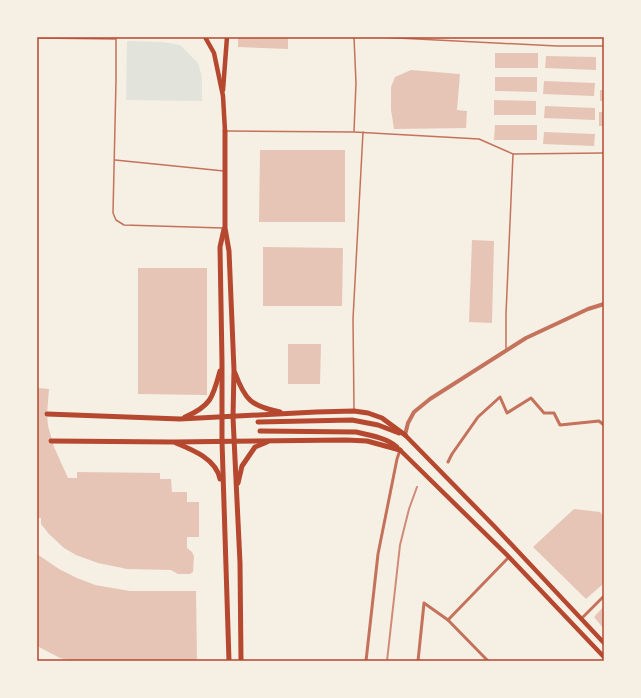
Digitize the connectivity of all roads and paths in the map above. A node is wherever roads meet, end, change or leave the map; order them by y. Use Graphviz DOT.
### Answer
graph roads {
  1 [pos="205,37"];
  2 [pos="227,37"];
  3 [pos="354,37"];
  4 [pos="378,37"];
  5 [pos="37,38"];
  6 [pos="116,38"];
  7 [pos="604,46"];
  8 [pos="223,96"];
  9 [pos="225,131"];
  10 [pos="354,132"];
  11 [pos="363,132"];
  12 [pos="604,153"];
  13 [pos="513,154"];
  14 [pos="115,160"];
  15 [pos="225,171"];
  16 [pos="225,228"];
  17 [pos="604,304"];
  18 [pos="506,350"];
  19 [pos="222,362"];
  20 [pos="234,370"];
  21 [pos="354,411"];
  22 [pos="47,414"];
  23 [pos="288,414"];
  24 [pos="233,416"];
  25 [pos="221,417"];
  26 [pos="180,419"];
  27 [pos="258,422"];
  28 [pos="604,425"];
  29 [pos="260,430"];
  30 [pos="405,435"];
  31 [pos="270,440"];
  32 [pos="51,441"];
  33 [pos="222,441"];
  34 [pos="173,442"];
  35 [pos="235,442"];
  36 [pos="400,450"];
  37 [pos="448,462"];
  38 [pos="236,490"];
  39 [pos="224,493"];
  40 [pos="509,557"];
  41 [pos="604,596"];
  42 [pos="581,619"];
  43 [pos="448,620"];
  44 [pos="604,643"];
  45 [pos="604,657"];
  46 [pos="229,661"];
  47 [pos="241,661"];
  48 [pos="366,661"];
  49 [pos="418,661"];
  50 [pos="488,661"];
  1 -- 8 [label="main road"];
  2 -- 8 [label="main road"];
  3 -- 10 [label="lane"];
  4 -- 7 [label="lane"];
  5 -- 6 [label="lane"];
  6 -- 14 [label="lane"];
  8 -- 9 [label="main road"];
  9 -- 10 [label="lane"];
  9 -- 15 [label="main road"];
  10 -- 11 [label="lane"];
  11 -- 13 [label="lane"];
  11 -- 21 [label="lane"];
  12 -- 13 [label="lane"];
  13 -- 18 [label="lane"];
  14 -- 15 [label="lane"];
  14 -- 16 [label="lane"];
  15 -- 16 [label="main road"];
  16 -- 19 [label="main road"];
  16 -- 20 [label="main road"];
  17 -- 18 [label="street"];
  18 -- 30 [label="street"];
  19 -- 25 [label="main road"];
  19 -- 26 [label="main road"];
  20 -- 23 [label="main road"];
  20 -- 24 [label="main road"];
  21 -- 23 [label="main road"];
  21 -- 30 [label="main road"];
  22 -- 26 [label="main road"];
  23 -- 24 [label="main road"];
  24 -- 25 [label="main road"];
  24 -- 35 [label="main road"];
  25 -- 26 [label="main road"];
  25 -- 33 [label="main road"];
  27 -- 30 [label="main road"];
  28 -- 37 [label="street"];
  29 -- 36 [label="main road"];
  30 -- 42 [label="main road"];
  31 -- 35 [label="main road"];
  31 -- 36 [label="main road"];
  31 -- 38 [label="main road"];
  32 -- 34 [label="main road"];
  33 -- 34 [label="main road"];
  33 -- 35 [label="main road"];
  33 -- 39 [label="main road"];
  34 -- 39 [label="main road"];
  35 -- 38 [label="main road"];
  36 -- 40 [label="main road"];
  36 -- 48 [label="street"];
  38 -- 47 [label="main road"];
  39 -- 46 [label="main road"];
  40 -- 43 [label="street"];
  40 -- 45 [label="main road"];
  41 -- 42 [label="street"];
  42 -- 44 [label="main road"];
  43 -- 49 [label="street"];
  43 -- 50 [label="street"];
}
